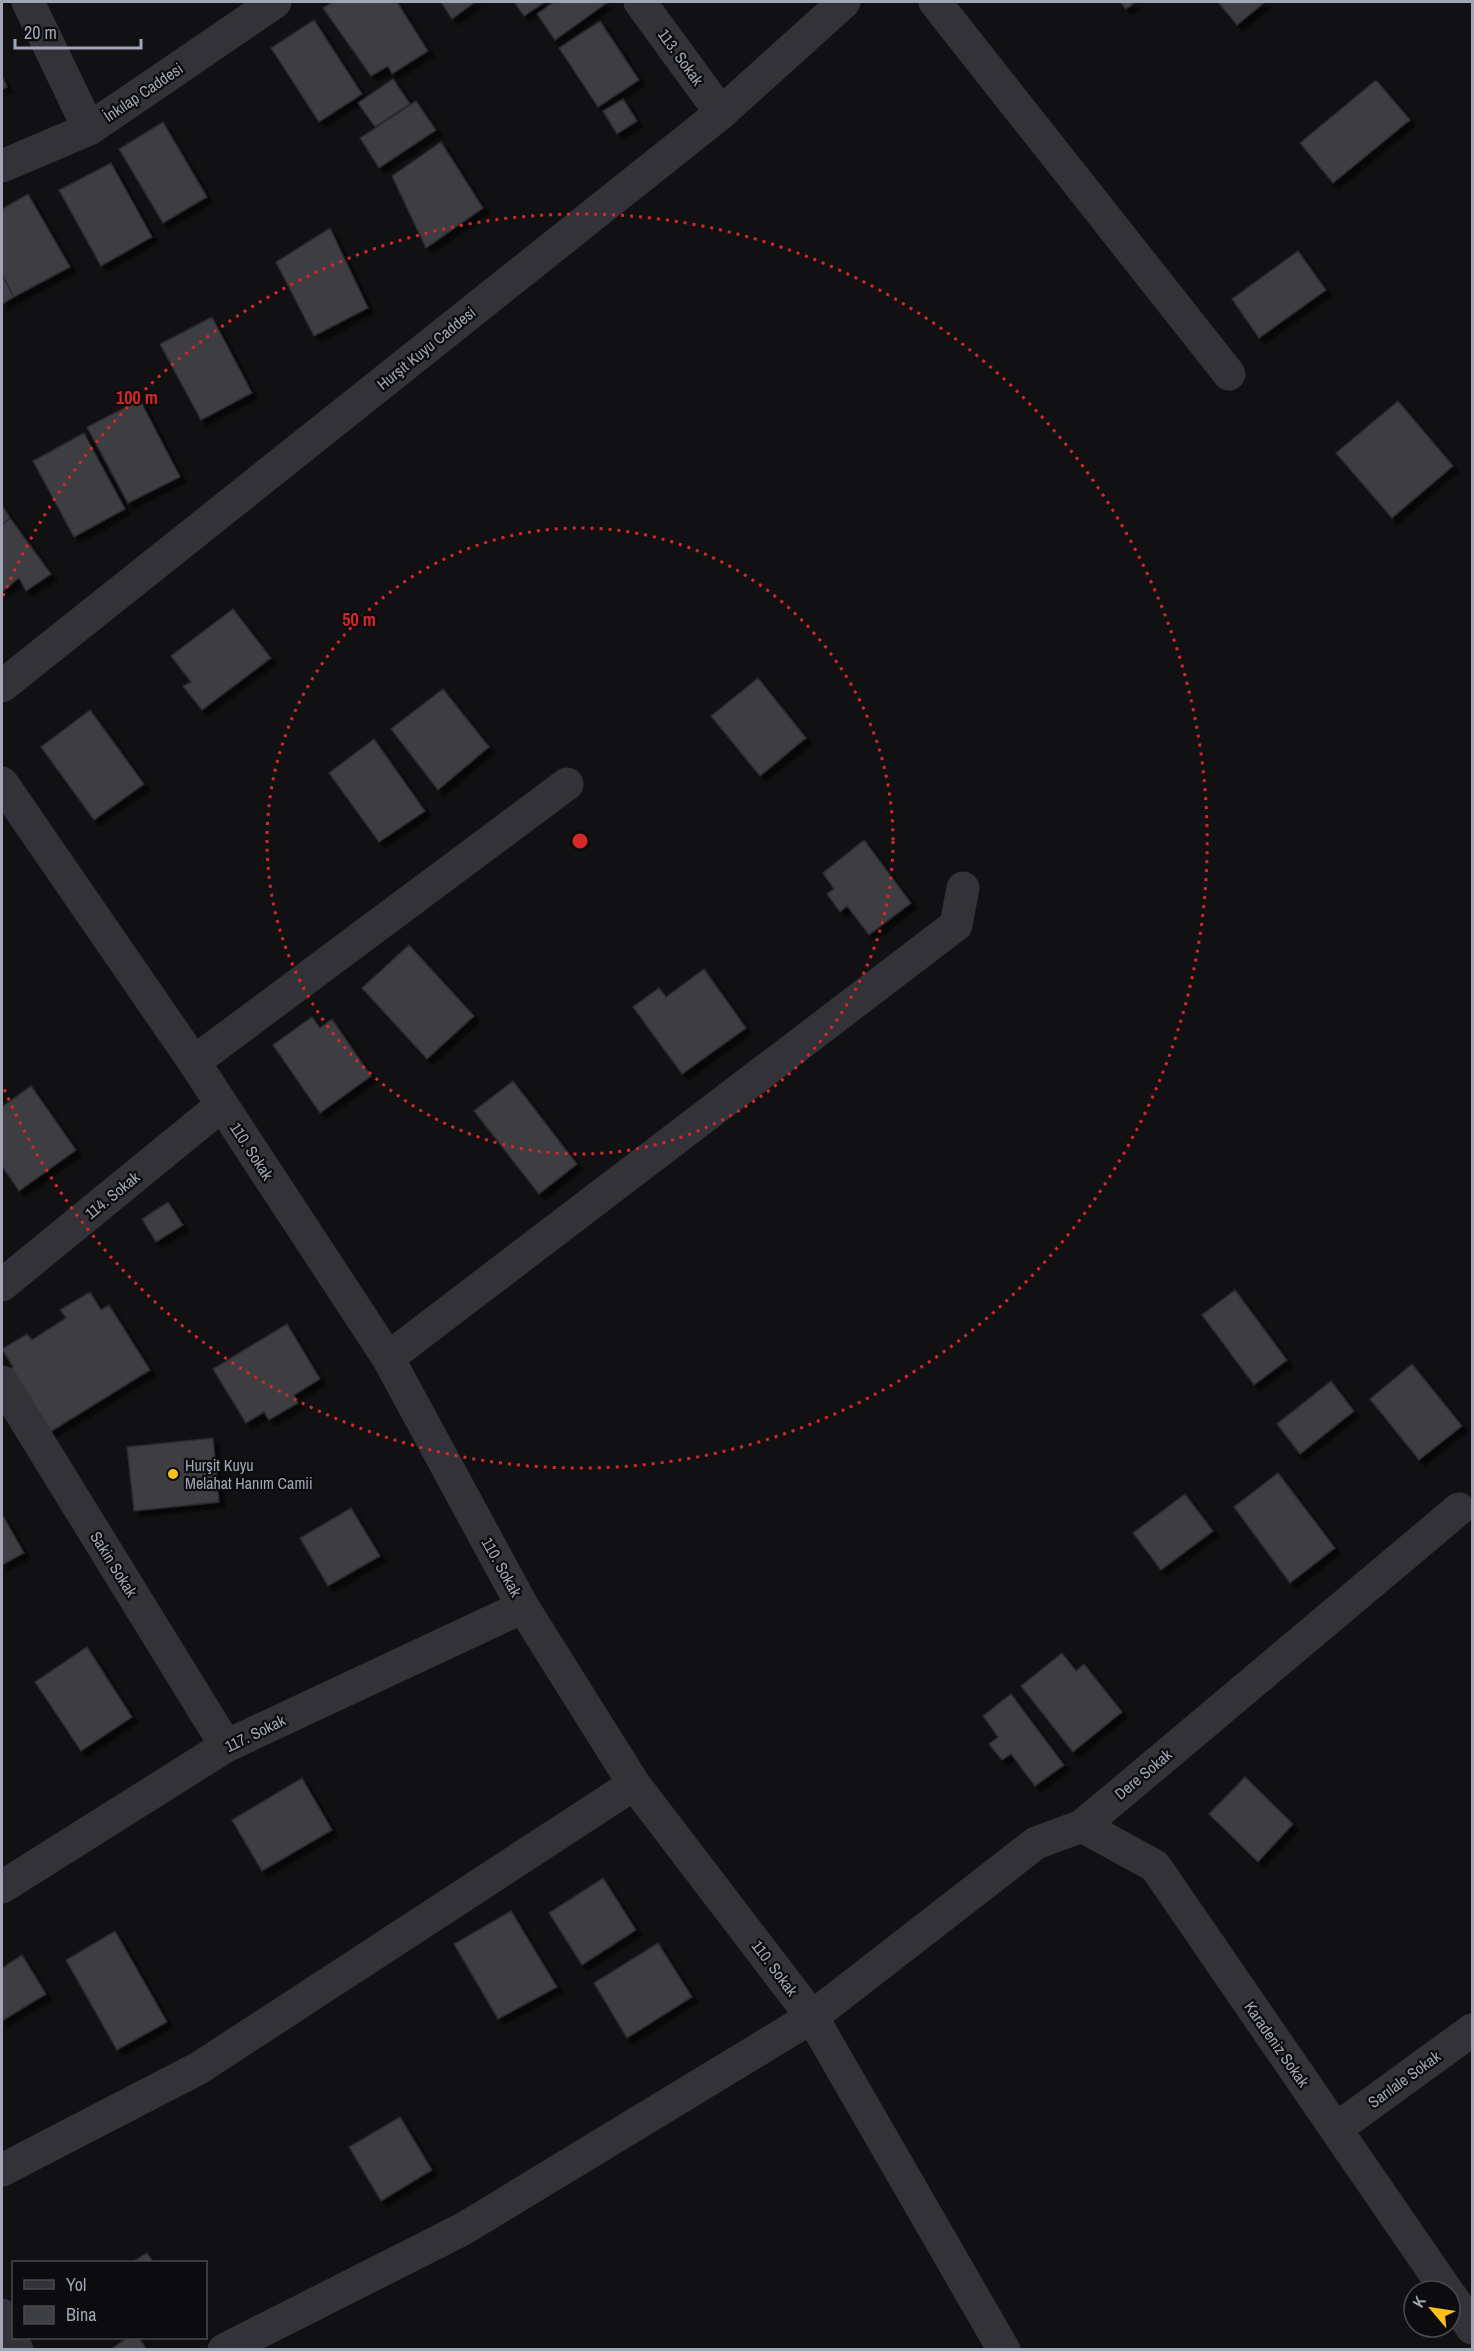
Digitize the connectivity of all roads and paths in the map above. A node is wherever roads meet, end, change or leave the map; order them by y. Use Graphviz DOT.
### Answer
graph roads {
  1 [pos="28,2"];
  2 [pos="275,2"];
  3 [pos="640,2"];
  4 [pos="844,2"];
  5 [pos="935,2"];
  6 [pos="721,113"];
  7 [pos="89,129"];
  8 [pos="2,166"];
  9 [pos="1229,374"];
  10 [pos="2,686"];
  11 [pos="2,783"];
  12 [pos="567,784"];
  13 [pos="963,888"];
  14 [pos="194,1062"];
  15 [pos="222,1105"];
  16 [pos="2,1285"];
  17 [pos="388,1358"];
  18 [pos="2,1382"];
  19 [pos="1459,1509"];
  20 [pos="523,1607"];
  21 [pos="226,1746"];
  22 [pos="634,1784"];
  23 [pos="1082,1826"];
  24 [pos="2,1887"];
  25 [pos="812,2017"];
  26 [pos="1473,2030"];
  27 [pos="1336,2129"];
  28 [pos="2,2170"];
  29 [pos="1439,2279"];
  30 [pos="1462,2312"];
  31 [pos="2,2315"];
  32 [pos="1473,2328"];
  33 [pos="12,2338"];
  34 [pos="224,2349"];
  35 [pos="1004,2349"];
  1 -- 7 [label="street"];
  2 -- 7 [label="street, İnkılap Caddesi"];
  3 -- 6 [label="street, 113. Sokak"];
  4 -- 6 [label="street, Hurşit Kuyu Caddesi"];
  5 -- 9 [label="street"];
  6 -- 10 [label="street, Hurşit Kuyu Caddesi"];
  7 -- 8 [label="street, İnkılap Caddesi"];
  11 -- 14 [label="street, 110. Sokak"];
  12 -- 14 [label="street"];
  13 -- 17 [label="street"];
  14 -- 15 [label="street, 110. Sokak"];
  15 -- 16 [label="street, 114. Sokak"];
  15 -- 17 [label="street, 110. Sokak"];
  17 -- 20 [label="street, 110. Sokak"];
  18 -- 21 [label="street, Sakin Sokak"];
  19 -- 23 [label="street, Dere Sokak"];
  20 -- 21 [label="street, 117. Sokak"];
  20 -- 22 [label="street, 110. Sokak"];
  21 -- 24 [label="street, 117. Sokak"];
  22 -- 25 [label="street, 110. Sokak"];
  22 -- 28 [label="street"];
  23 -- 25 [label="street, Dere Sokak"];
  23 -- 27 [label="street, Karadeniz Sokak"];
  25 -- 34 [label="street, Dere Sokak"];
  25 -- 35 [label="street, 110. Sokak"];
  26 -- 27 [label="street, Sarılale Sokak"];
  27 -- 29 [label="street, Karadeniz Sokak"];
  30 -- 32 [label="street"];
  31 -- 33 [label="street"];
}
